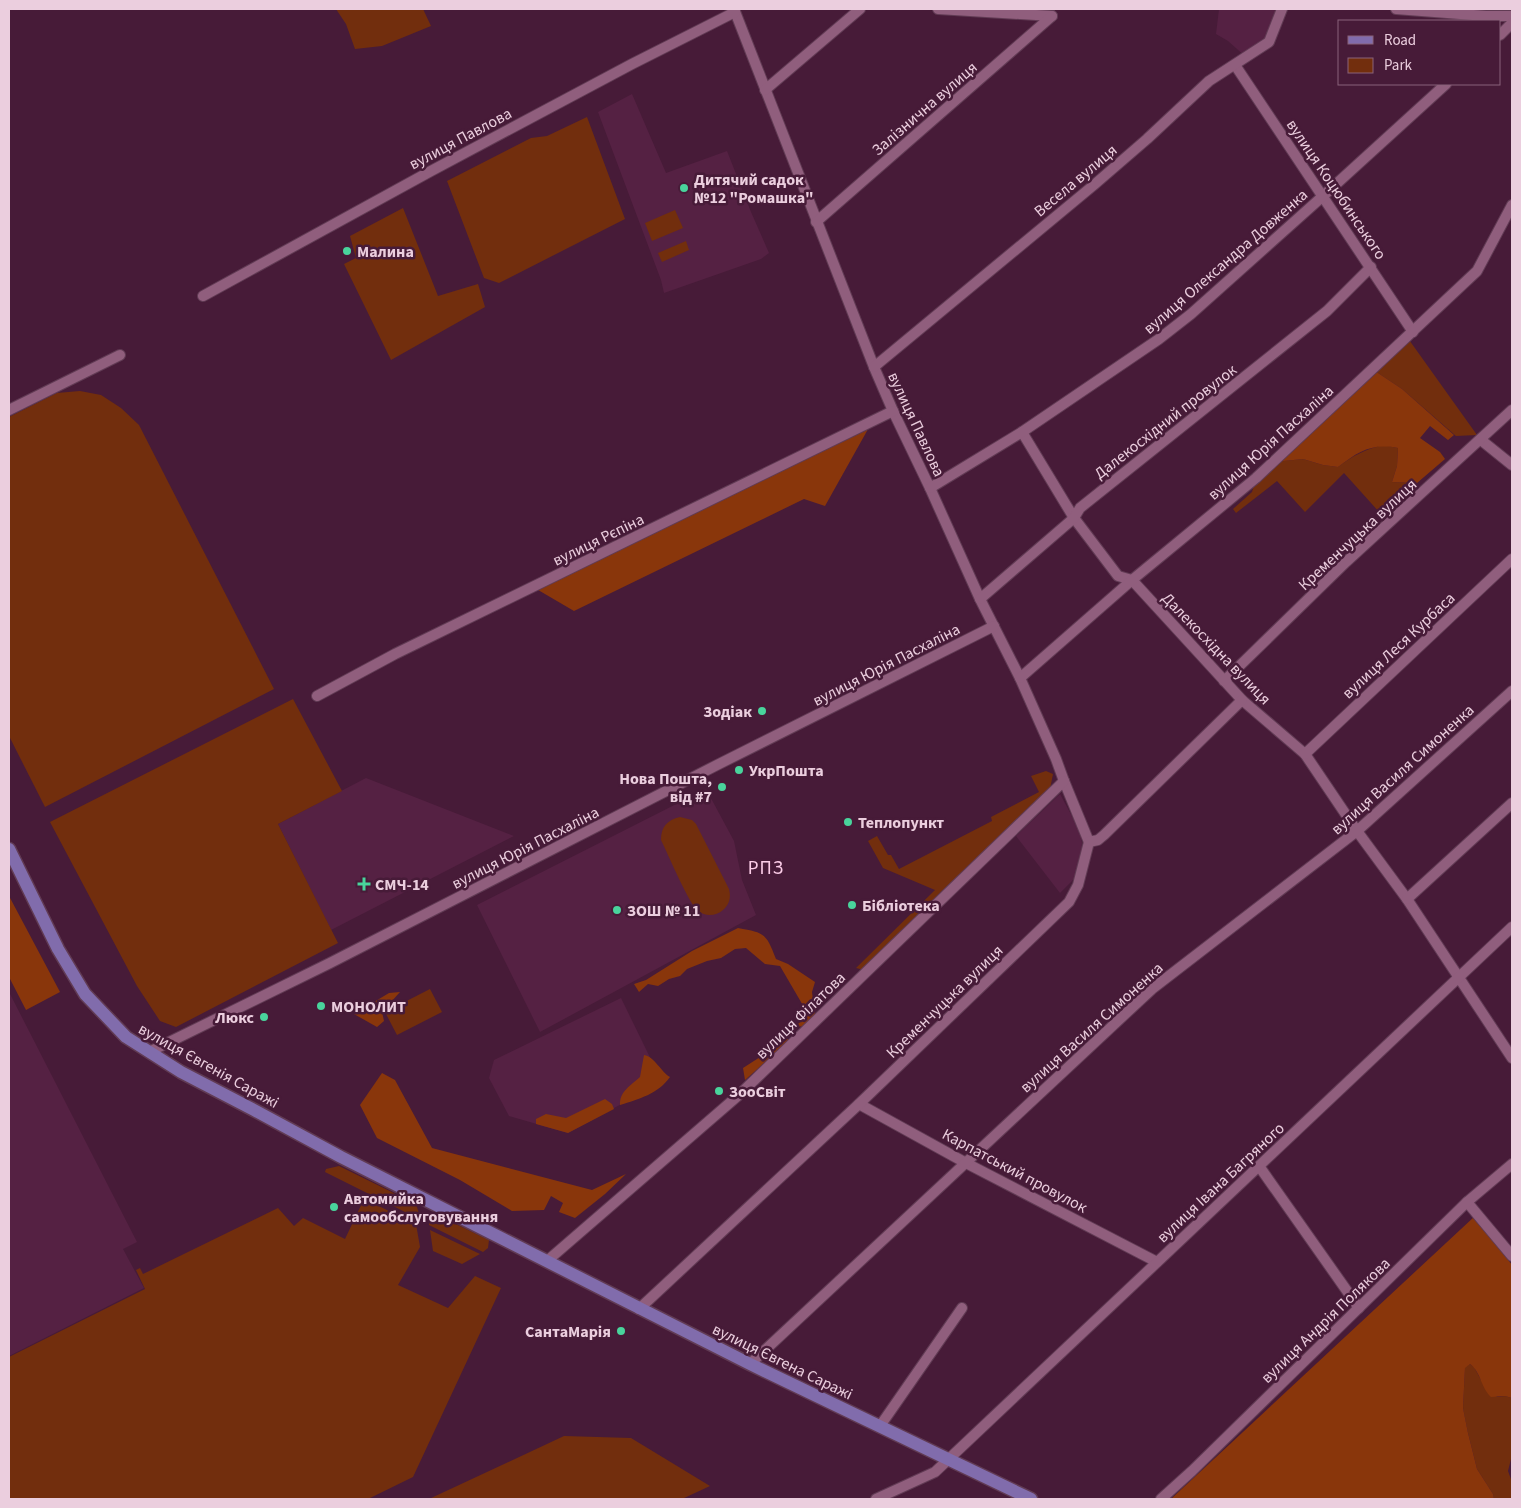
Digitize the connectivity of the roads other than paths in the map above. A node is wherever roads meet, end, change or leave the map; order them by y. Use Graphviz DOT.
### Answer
graph roads {
  1 [pos="860,9"];
  2 [pos="938,9"];
  3 [pos="1282,9"];
  4 [pos="1396,9"];
  5 [pos="734,10"];
  6 [pos="1053,12"];
  7 [pos="1512,16"];
  8 [pos="1512,23"];
  9 [pos="1501,33"];
  10 [pos="1235,64"];
  11 [pos="1445,85"];
  12 [pos="765,90"];
  13 [pos="1323,196"];
  14 [pos="1512,205"];
  15 [pos="816,222"];
  16 [pos="1371,267"];
  17 [pos="203,296"];
  18 [pos="1413,332"];
  19 [pos="120,354"];
  20 [pos="874,367"];
  21 [pos="9,410"];
  22 [pos="1512,410"];
  23 [pos="893,412"];
  24 [pos="1022,432"];
  25 [pos="1480,440"];
  26 [pos="1512,465"];
  27 [pos="930,488"];
  28 [pos="1074,518"];
  29 [pos="1512,558"];
  30 [pos="1132,580"];
  31 [pos="980,599"];
  32 [pos="994,626"];
  33 [pos="1020,678"];
  34 [pos="1224,681"];
  35 [pos="1512,691"];
  36 [pos="317,696"];
  37 [pos="1242,700"];
  38 [pos="1305,754"];
  39 [pos="1064,781"];
  40 [pos="1512,803"];
  41 [pos="1357,831"];
  42 [pos="1089,842"];
  43 [pos="9,849"];
  44 [pos="1407,900"];
  45 [pos="1512,927"];
  46 [pos="1458,978"];
  47 [pos="149,1052"];
  48 [pos="1512,1058"];
  49 [pos="859,1104"];
  50 [pos="966,1163"];
  51 [pos="1512,1164"];
  52 [pos="1259,1166"];
  53 [pos="1467,1202"];
  54 [pos="523,1248"];
  55 [pos="1512,1256"];
  56 [pos="547,1261"];
  57 [pos="1157,1262"];
  58 [pos="962,1308"];
  59 [pos="1359,1308"];
  60 [pos="640,1309"];
  61 [pos="750,1364"];
  62 [pos="880,1426"];
  63 [pos="949,1459"];
  64 [pos="876,1499"];
  65 [pos="1031,1499"];
  66 [pos="1161,1499"];
  1 -- 12 [label="street"];
  2 -- 6 [label="street"];
  3 -- 10 [label="street, Весела вулиця"];
  4 -- 7 [label="street"];
  5 -- 12 [label="street, вулиця Павлова"];
  5 -- 17 [label="street, вулиця Павлова"];
  6 -- 15 [label="street, Залізнична вулиця"];
  8 -- 9 [label="street"];
  10 -- 13 [label="street, вулиця Коцюбинського"];
  10 -- 20 [label="street, Весела вулиця"];
  11 -- 13 [label="street, вулиця Олександра Довженка"];
  12 -- 15 [label="street, вулиця Павлова"];
  13 -- 16 [label="street, вулиця Коцюбинського"];
  13 -- 24 [label="street, вулиця Олександра Довженка"];
  14 -- 18 [label="street, вулиця Юрія Пасхаліна"];
  15 -- 20 [label="street, вулиця Павлова"];
  16 -- 18 [label="street, вулиця Коцюбинського"];
  16 -- 28 [label="street, Далекосхідний провулок"];
  18 -- 30 [label="street, вулиця Юрія Пасхаліна"];
  19 -- 21 [label="street"];
  20 -- 23 [label="street, вулиця Павлова"];
  22 -- 25 [label="street, Кременчуцька вулиця"];
  23 -- 27 [label="street, вулиця Павлова"];
  23 -- 36 [label="street, вулиця Рєпіна"];
  24 -- 27 [label="street, вулиця Олександра Довженка"];
  24 -- 28 [label="street, Далекосхідна вулиця"];
  25 -- 26 [label="street"];
  25 -- 34 [label="street, Кременчуцька вулиця"];
  27 -- 31 [label="street, вулиця Павлова"];
  28 -- 30 [label="street, Далекосхідна вулиця"];
  28 -- 31 [label="street, Далекосхідний провулок"];
  29 -- 38 [label="street, вулиця Леся Курбаса"];
  30 -- 33 [label="street, вулиця Юрія Пасхаліна"];
  30 -- 34 [label="street, Далекосхідна вулиця"];
  31 -- 32 [label="street, вулиця Павлова"];
  32 -- 33 [label="street, вулиця Павлова"];
  32 -- 47 [label="street, вулиця Юрія Пасхаліна"];
  33 -- 39 [label="street, вулиця Павлова"];
  34 -- 37 [label="street, Далекосхідна вулиця"];
  35 -- 41 [label="street, вулиця Василя Симоненка"];
  37 -- 38 [label="street, Далекосхідна вулиця"];
  37 -- 42 [label="street"];
  38 -- 41 [label="street, Далекосхідна вулиця"];
  39 -- 42 [label="street, вулиця Павлова"];
  39 -- 56 [label="street, вулиця Філатова"];
  40 -- 44 [label="street"];
  41 -- 44 [label="street, Далекосхідна вулиця"];
  41 -- 50 [label="street, вулиця Василя Симоненка"];
  42 -- 49 [label="street, Кременчуцька вулиця"];
  43 -- 47 [label="main road, вулиця Євгенія Саражі"];
  44 -- 46 [label="street, Далекосхідна вулиця"];
  45 -- 46 [label="street, вулиця Івана Багряного"];
  46 -- 48 [label="street, Далекосхідна вулиця"];
  46 -- 52 [label="street, вулиця Івана Багряного"];
  47 -- 54 [label="main road, вулиця Євгенія Саражі"];
  49 -- 50 [label="street, Карпатський провулок"];
  49 -- 60 [label="street, Кременчуцька вулиця"];
  50 -- 57 [label="street, Карпатський провулок"];
  50 -- 61 [label="street, вулиця Василя Симоненка"];
  51 -- 53 [label="street, вулиця Андрія Полякова"];
  52 -- 57 [label="street, вулиця Івана Багряного"];
  52 -- 59 [label="street"];
  53 -- 55 [label="street"];
  53 -- 59 [label="street, вулиця Андрія Полякова"];
  54 -- 56 [label="main road, вулиця Євгена Саражі"];
  56 -- 60 [label="main road, вулиця Євгена Саражі"];
  57 -- 63 [label="street, вулиця Івана Багряного"];
  58 -- 62 [label="street"];
  59 -- 66 [label="street, вулиця Андрія Полякова"];
  60 -- 61 [label="main road, вулиця Євгена Саражі"];
  61 -- 62 [label="main road, вулиця Євгена Саражі"];
  62 -- 63 [label="main road, вулиця Євгена Саражі"];
  63 -- 64 [label="street, вулиця Івана Багряного"];
  63 -- 65 [label="main road, вулиця Євгена Саражі"];
}
